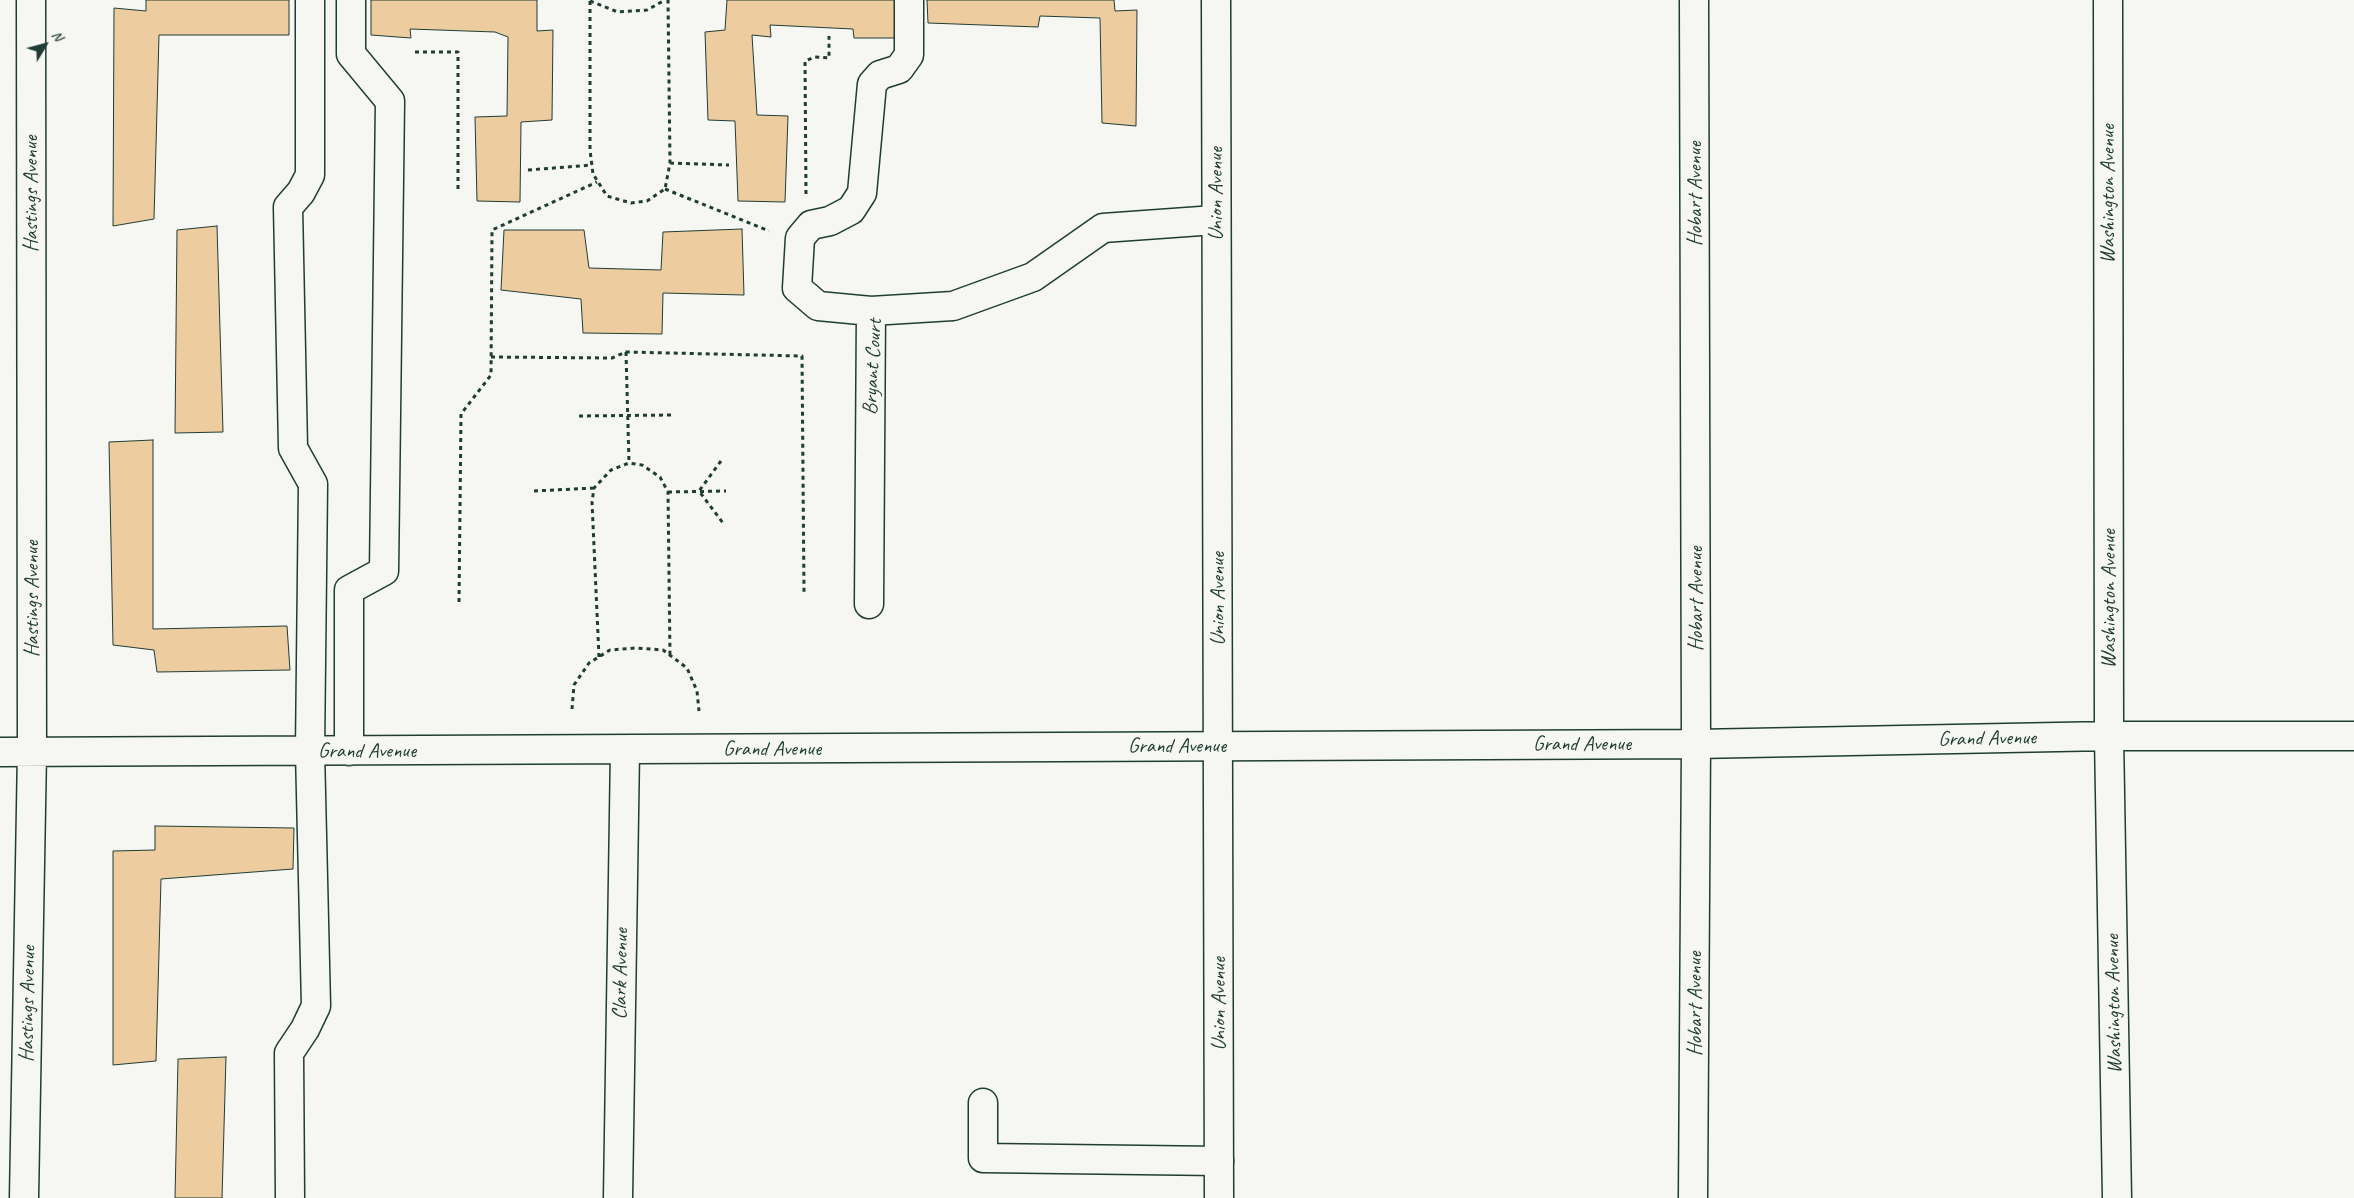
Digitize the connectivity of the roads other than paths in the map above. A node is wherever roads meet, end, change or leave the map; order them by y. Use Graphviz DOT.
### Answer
graph roads {
  1 [pos="31,0"];
  2 [pos="310,0"];
  3 [pos="351,0"];
  4 [pos="909,0"];
  5 [pos="1216,0"];
  6 [pos="1694,0"];
  7 [pos="2108,0"];
  8 [pos="1215,220"];
  9 [pos="872,311"];
  10 [pos="869,604"];
  11 [pos="2109,736"];
  12 [pos="2354,736"];
  13 [pos="1696,744"];
  14 [pos="1218,745"];
  15 [pos="625,750"];
  16 [pos="310,751"];
  17 [pos="349,751"];
  18 [pos="0,752"];
  19 [pos="32,752"];
  20 [pos="984,1103"];
  21 [pos="1219,1161"];
  22 [pos="24,1198"];
  23 [pos="290,1198"];
  24 [pos="618,1198"];
  25 [pos="1219,1198"];
  26 [pos="1693,1198"];
  27 [pos="2117,1198"];
  1 -- 19 [label="street, Hastings Avenue"];
  2 -- 16 [label="street"];
  3 -- 17 [label="street"];
  4 -- 9 [label="street"];
  5 -- 8 [label="street, Union Avenue"];
  6 -- 13 [label="street, Hobart Avenue"];
  7 -- 11 [label="street, Washington Avenue"];
  8 -- 9 [label="street, Bryant Court"];
  8 -- 14 [label="street, Union Avenue"];
  9 -- 10 [label="street, Bryant Court"];
  11 -- 12 [label="street, Grand Avenue"];
  11 -- 13 [label="street, Grand Avenue"];
  11 -- 27 [label="street, Washington Avenue"];
  13 -- 14 [label="street, Grand Avenue"];
  13 -- 26 [label="street, Hobart Avenue"];
  14 -- 15 [label="street, Grand Avenue"];
  14 -- 21 [label="street, Union Avenue"];
  15 -- 17 [label="street, Grand Avenue"];
  15 -- 24 [label="street, Clark Avenue"];
  16 -- 17 [label="street, Grand Avenue"];
  16 -- 19 [label="street, Grand Avenue"];
  16 -- 23 [label="street"];
  18 -- 19 [label="street, Grand Avenue"];
  19 -- 22 [label="street, Hastings Avenue"];
  20 -- 21 [label="street"];
  21 -- 25 [label="street, Union Avenue"];
}
